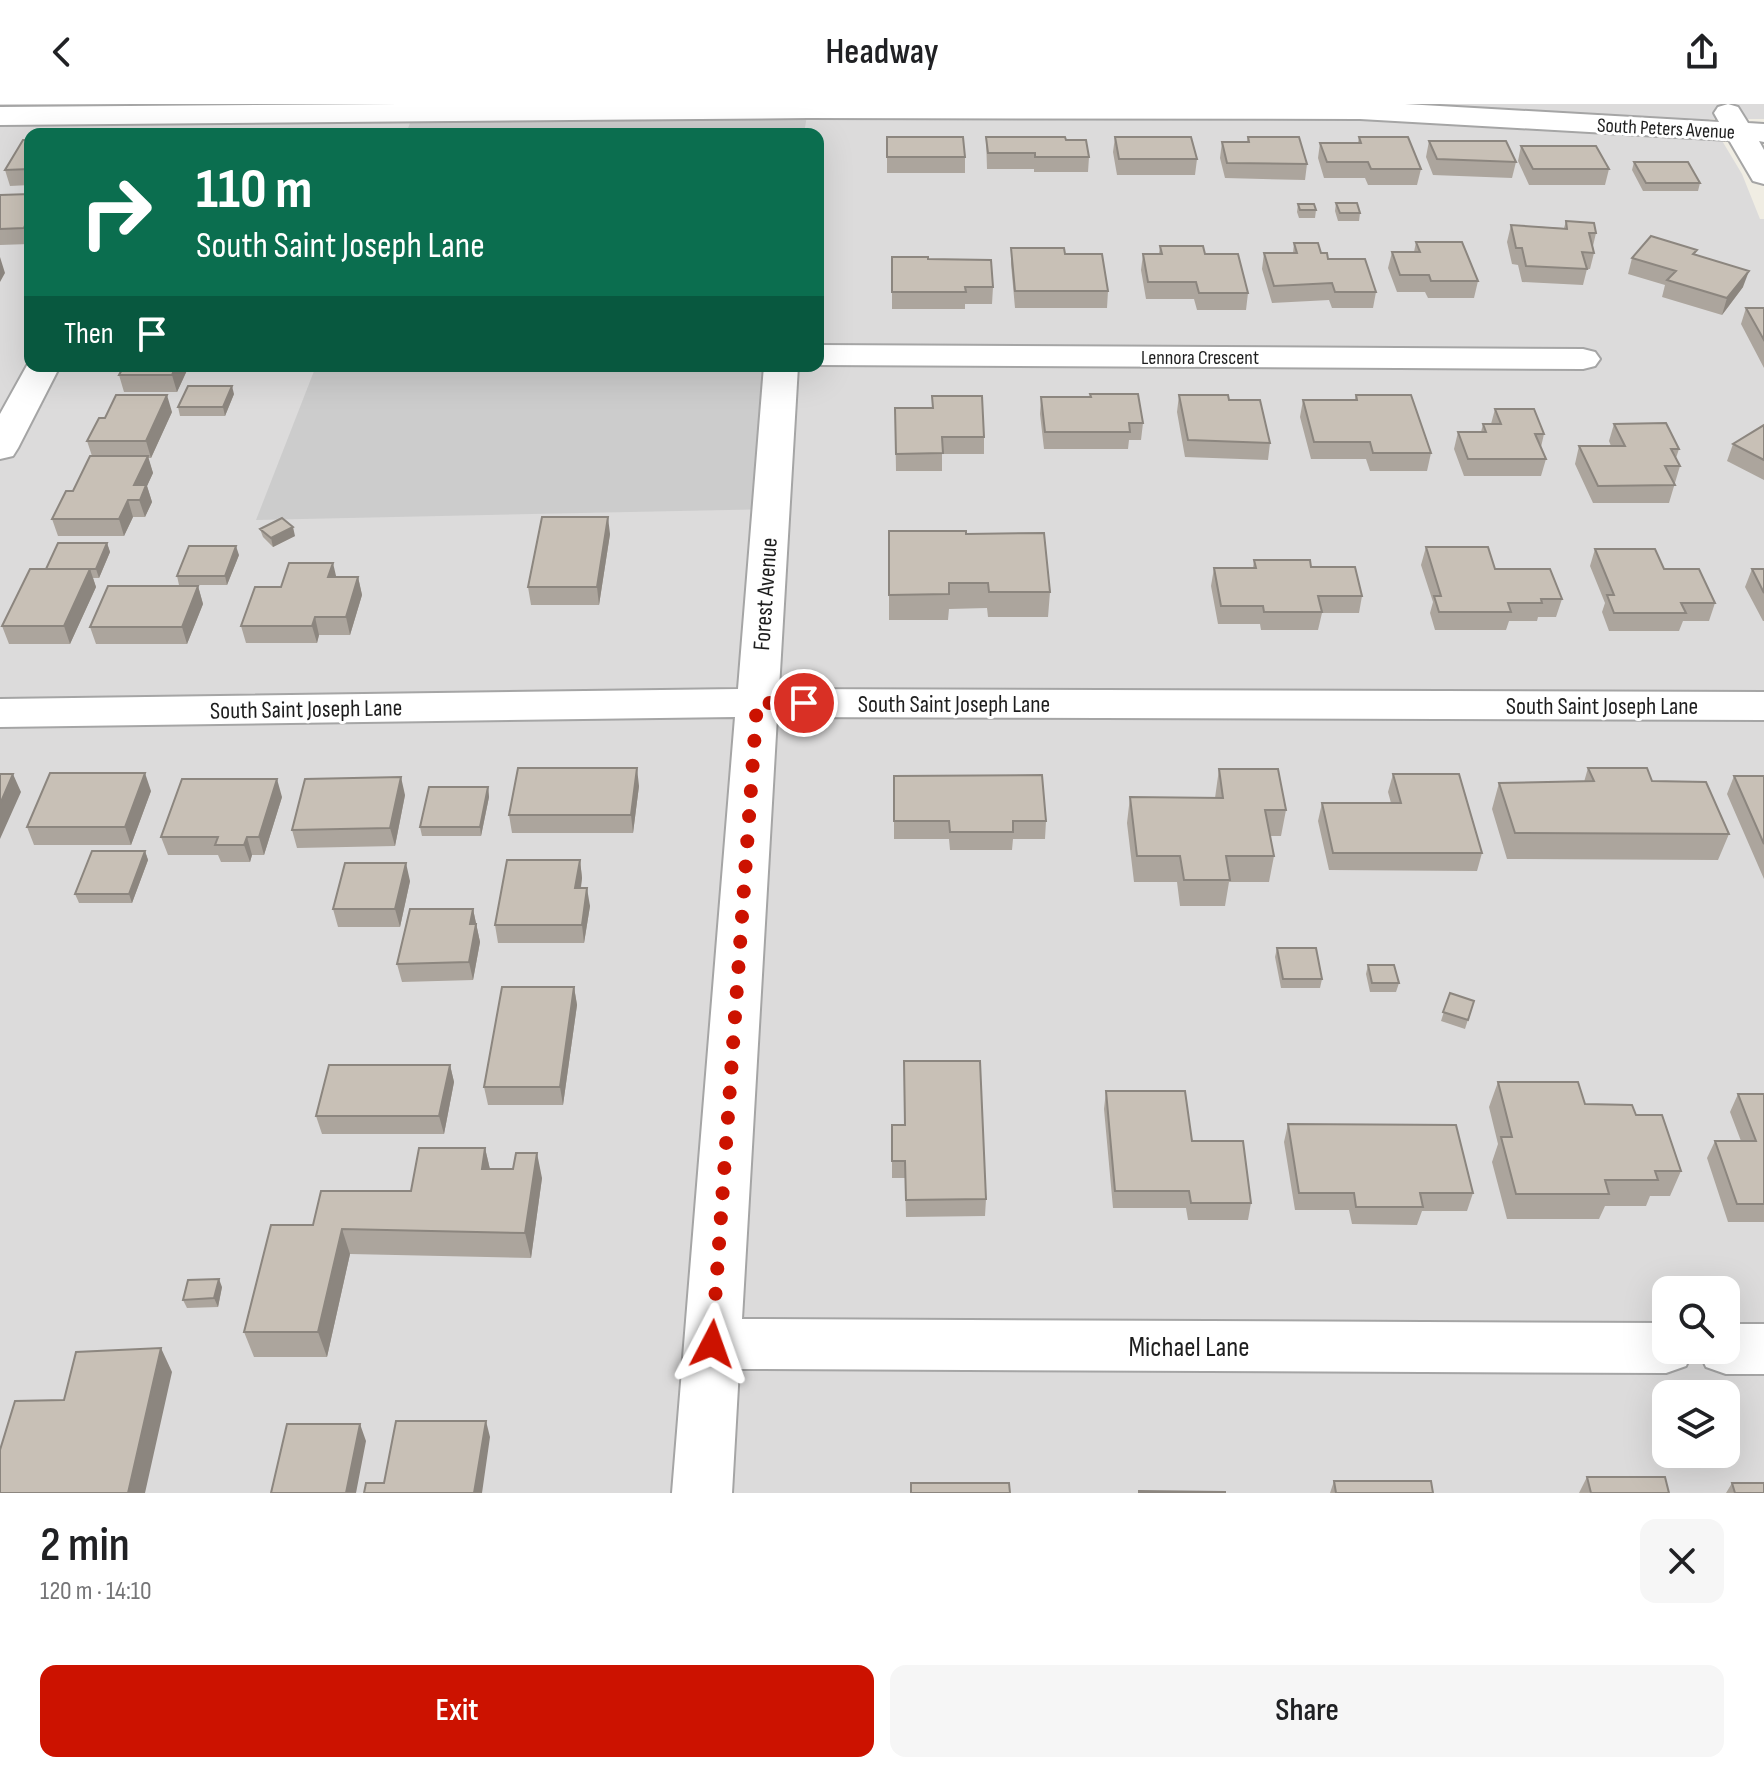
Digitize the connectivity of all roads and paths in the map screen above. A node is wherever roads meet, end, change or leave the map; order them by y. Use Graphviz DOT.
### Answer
graph roads {
  1 [pos="1723,104"];
  2 [pos="0,116"];
  3 [pos="807,116"];
  4 [pos="174,118"];
  5 [pos="1752,133"];
  6 [pos="1764,175"];
  7 [pos="824,355"];
  8 [pos="1583,359"];
  9 [pos="40,372"];
  10 [pos="781,372"];
  11 [pos="0,448"];
  12 [pos="757,703"];
  13 [pos="1764,706"];
  14 [pos="0,713"];
  15 [pos="712,1344"];
  16 [pos="1652,1348"];
  17 [pos="1740,1349"];
  18 [pos="1764,1349"];
  19 [pos="702,1493"];
  1 -- 5 [label="street"];
  2 -- 4 [label="street, South Peters Avenue"];
  3 -- 4 [label="street, South Peters Avenue"];
  3 -- 5 [label="street, South Peters Avenue"];
  5 -- 6 [label="street"];
  7 -- 8 [label="street, Lennora Crescent"];
  9 -- 11 [label="street"];
  10 -- 12 [label="street, Forest Avenue"];
  12 -- 13 [label="street, South Saint Joseph Lane"];
  12 -- 14 [label="street, South Saint Joseph Lane"];
  12 -- 15 [label="street, Forest Avenue"];
  15 -- 16 [label="street, Michael Lane"];
  15 -- 19 [label="street, Forest Avenue"];
  17 -- 18 [label="street"];
}
